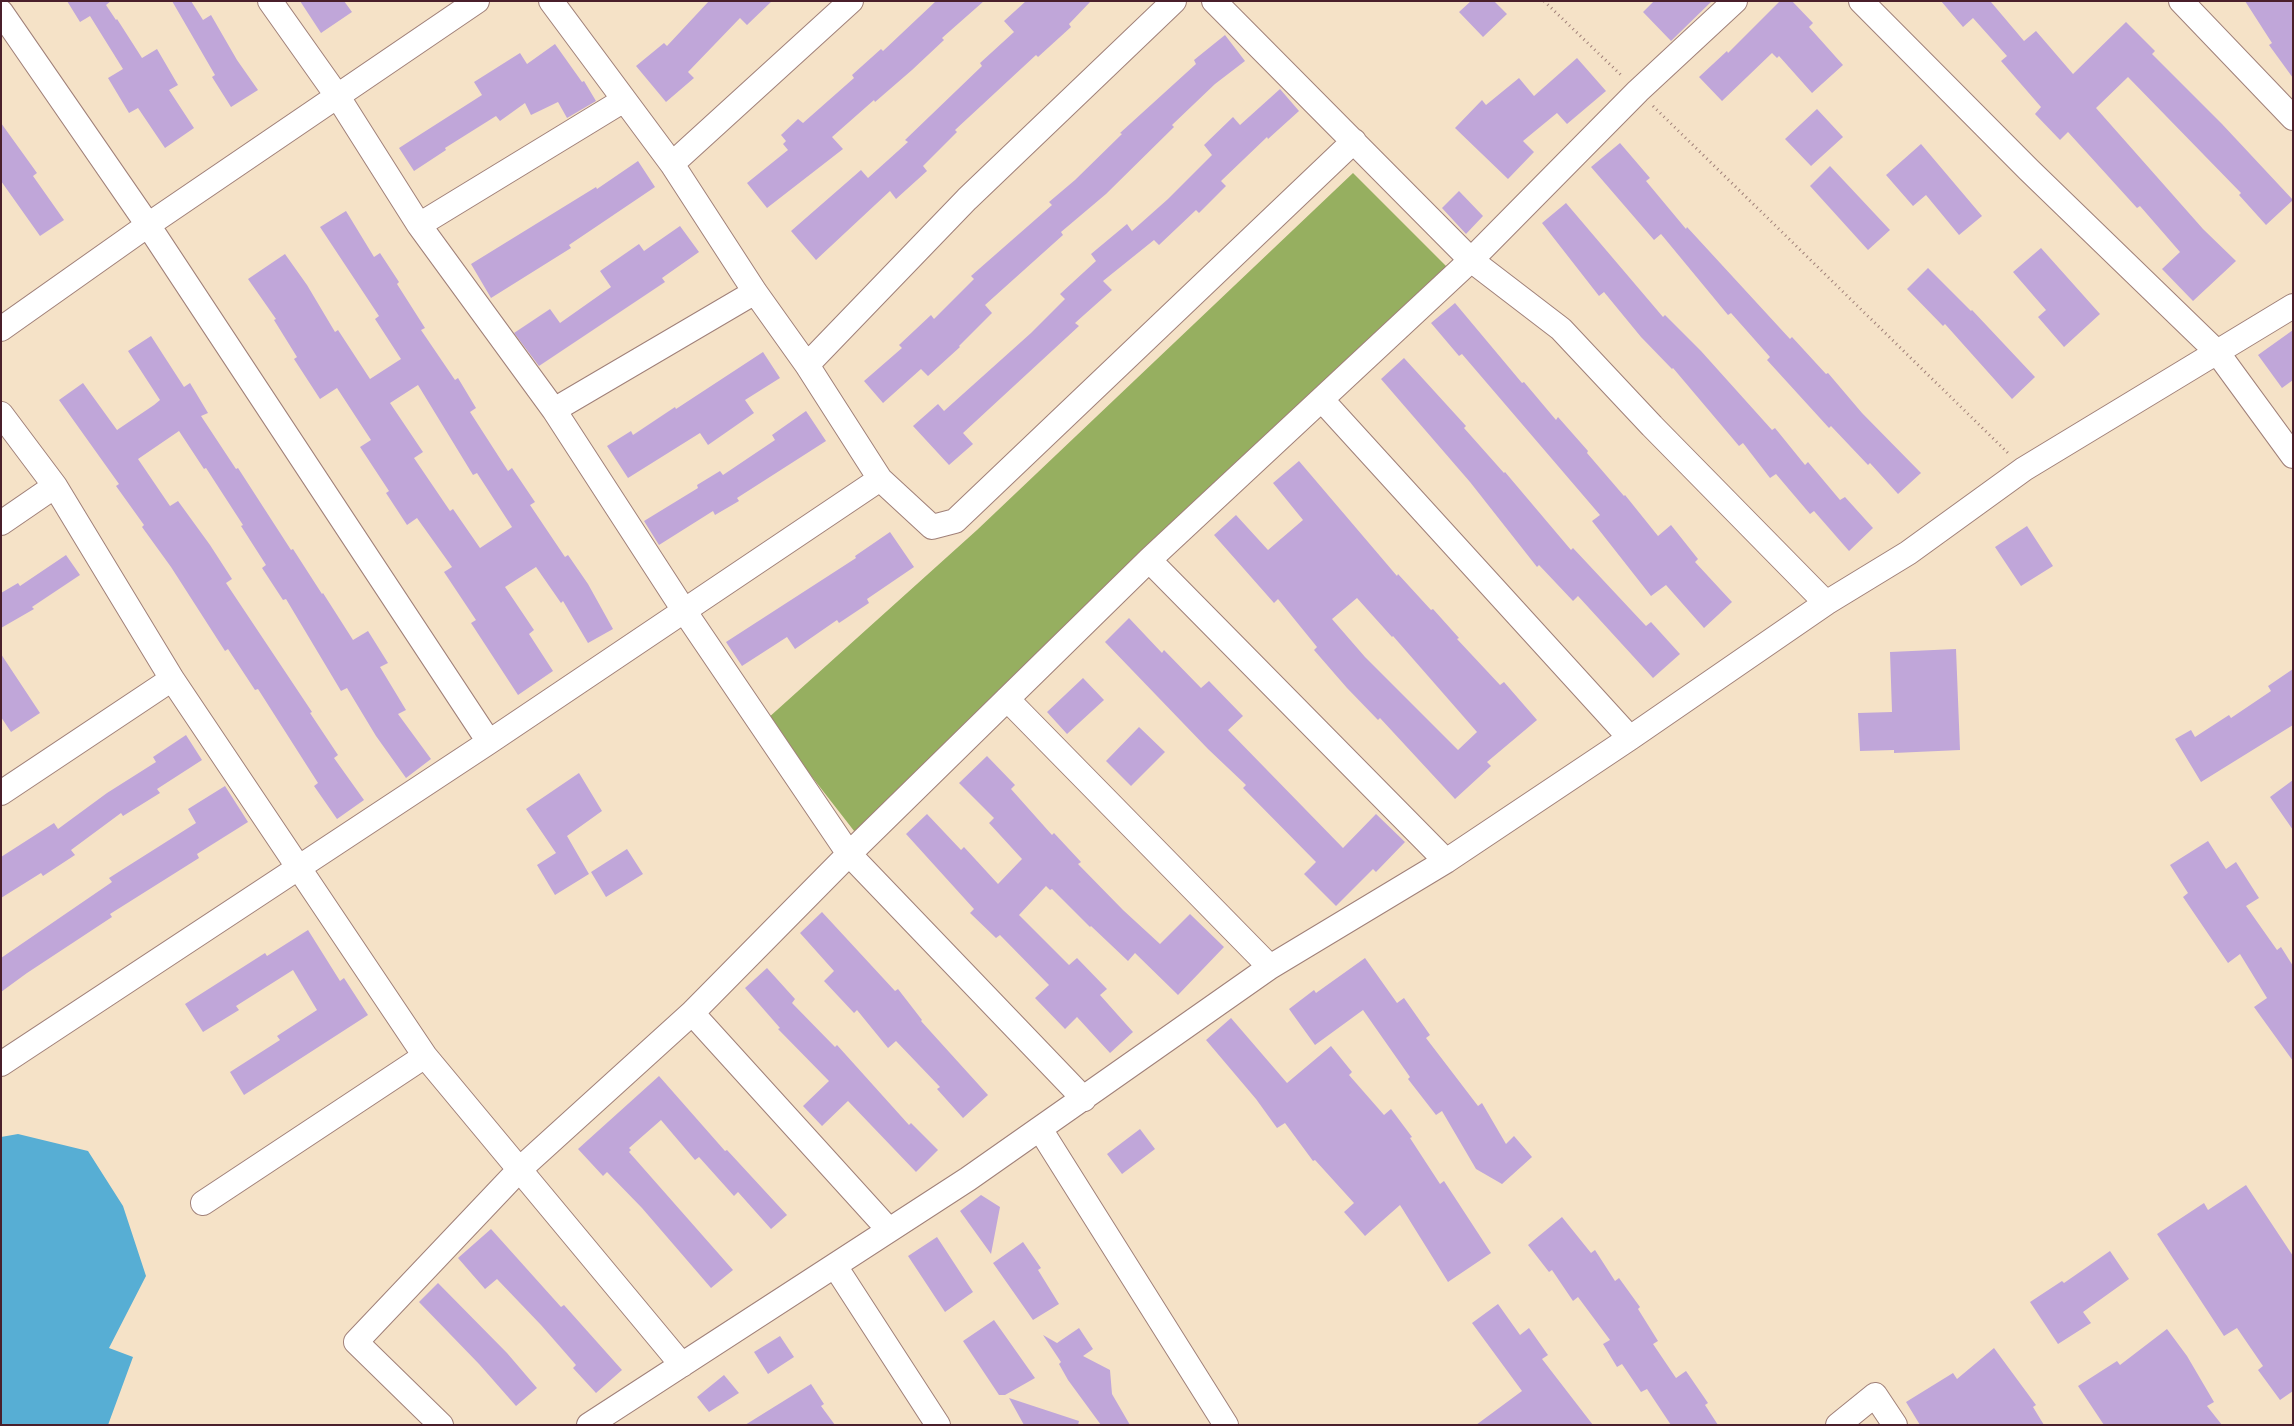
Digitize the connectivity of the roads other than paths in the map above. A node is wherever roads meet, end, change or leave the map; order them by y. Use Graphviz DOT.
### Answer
graph roads {
  1 [pos="270,1"];
  2 [pos="477,1"];
  3 [pos="551,1"];
  4 [pos="851,1"];
  5 [pos="1174,1"];
  6 [pos="1214,1"];
  7 [pos="1735,1"];
  8 [pos="1861,1"];
  9 [pos="2181,1"];
  10 [pos="1,12"];
  11 [pos="338,97"];
  12 [pos="624,100"];
  13 [pos="2293,118"];
  14 [pos="1354,141"];
  15 [pos="672,164"];
  16 [pos="148,225"];
  17 [pos="418,225"];
  18 [pos="1471,260"];
  19 [pos="755,292"];
  20 [pos="2293,306"];
  21 [pos="1,329"];
  22 [pos="2217,352"];
  23 [pos="807,364"];
  24 [pos="1322,400"];
  25 [pos="554,410"];
  26 [pos="1,414"];
  27 [pos="2293,456"];
  28 [pos="880,479"];
  29 [pos="55,486"];
  30 [pos="1,522"];
  31 [pos="1149,560"];
  32 [pos="1826,603"];
  33 [pos="685,612"];
  34 [pos="172,679"];
  35 [pos="1006,699"];
  36 [pos="1630,738"];
  37 [pos="489,742"];
  38 [pos="1,793"];
  39 [pos="849,854"];
  40 [pos="1446,861"];
  41 [pos="299,869"];
  42 [pos="1270,967"];
  43 [pos="692,1013"];
  44 [pos="425,1056"];
  45 [pos="1,1064"];
  46 [pos="1084,1099"];
  47 [pos="1040,1129"];
  48 [pos="520,1169"];
  49 [pos="203,1203"];
  50 [pos="889,1230"];
  51 [pos="835,1266"];
  52 [pos="682,1365"];
  53 [pos="619,1417"];
  54 [pos="441,1425"];
  55 [pos="589,1425"];
  56 [pos="938,1425"];
  57 [pos="1226,1425"];
  58 [pos="1838,1425"];
  59 [pos="1895,1425"];
  1 -- 11 [label="street"];
  2 -- 11 [label="street"];
  3 -- 12 [label="street"];
  4 -- 15 [label="street"];
  5 -- 23 [label="street"];
  6 -- 14 [label="street"];
  7 -- 18 [label="street"];
  8 -- 22 [label="street"];
  9 -- 13 [label="street"];
  10 -- 16 [label="street"];
  11 -- 16 [label="street"];
  11 -- 17 [label="street"];
  12 -- 15 [label="street"];
  12 -- 17 [label="street"];
  14 -- 18 [label="street"];
  14 -- 28 [label="street"];
  15 -- 19 [label="street"];
  16 -- 21 [label="street"];
  16 -- 37 [label="street"];
  17 -- 25 [label="street"];
  18 -- 24 [label="street"];
  18 -- 32 [label="street"];
  19 -- 23 [label="street"];
  19 -- 25 [label="street"];
  20 -- 22 [label="street"];
  22 -- 27 [label="street"];
  22 -- 32 [label="street"];
  23 -- 28 [label="street"];
  24 -- 31 [label="street"];
  24 -- 36 [label="street"];
  25 -- 33 [label="street"];
  26 -- 29 [label="street"];
  28 -- 33 [label="street"];
  29 -- 30 [label="street"];
  29 -- 34 [label="street"];
  31 -- 35 [label="street"];
  31 -- 40 [label="street"];
  32 -- 36 [label="street"];
  33 -- 37 [label="street"];
  33 -- 39 [label="street"];
  34 -- 38 [label="street"];
  34 -- 41 [label="street"];
  35 -- 39 [label="street"];
  35 -- 42 [label="street"];
  36 -- 40 [label="street"];
  37 -- 41 [label="street"];
  39 -- 43 [label="street"];
  39 -- 46 [label="street"];
  40 -- 42 [label="street"];
  41 -- 44 [label="street"];
  41 -- 45 [label="street"];
  42 -- 46 [label="street"];
  43 -- 48 [label="street"];
  43 -- 50 [label="street"];
  44 -- 48 [label="street"];
  44 -- 49 [label="street"];
  46 -- 47 [label="street"];
  47 -- 50 [label="street"];
  47 -- 57 [label="street"];
  48 -- 52 [label="street"];
  48 -- 54 [label="street"];
  50 -- 51 [label="street"];
  51 -- 52 [label="street"];
  51 -- 56 [label="street"];
  52 -- 53 [label="street"];
  53 -- 55 [label="street"];
  58 -- 59 [label="street"];
}
